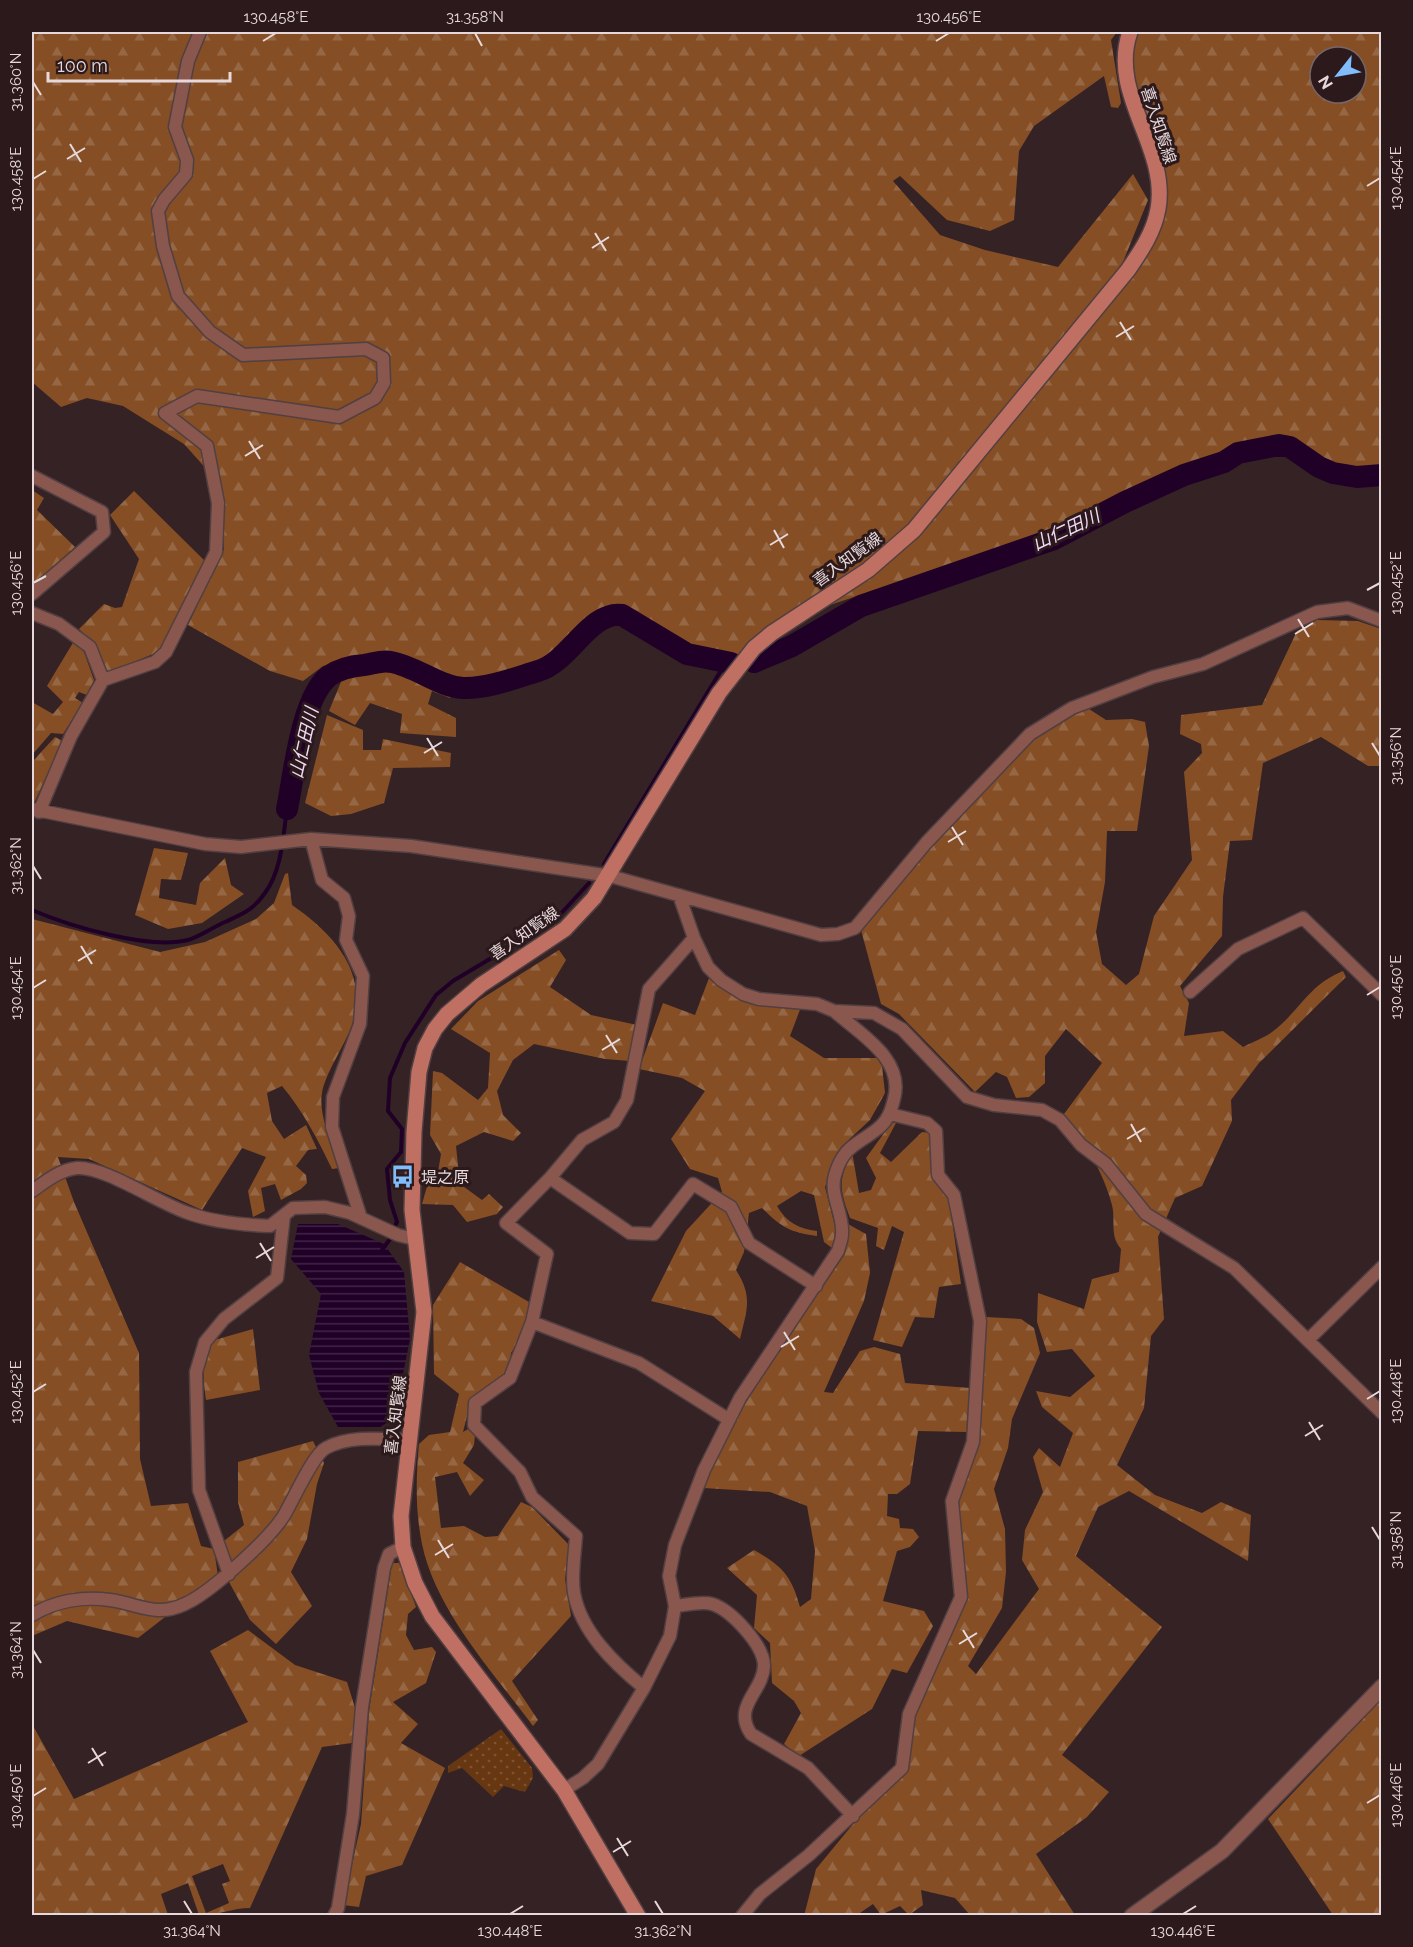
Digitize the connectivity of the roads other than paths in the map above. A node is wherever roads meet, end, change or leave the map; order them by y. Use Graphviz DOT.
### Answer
graph roads {
  1 [pos="200,32"];
  2 [pos="1130,32"];
  3 [pos="32,476"];
  4 [pos="32,594"];
  5 [pos="32,613"];
  6 [pos="1382,621"];
  7 [pos="103,680"];
  8 [pos="35,810"];
  9 [pos="310,839"];
  10 [pos="610,876"];
  11 [pos="679,895"];
  12 [pos="694,938"];
  13 [pos="1190,992"];
  14 [pos="1382,995"];
  15 [pos="834,1011"];
  16 [pos="890,1114"];
  17 [pos="550,1178"];
  18 [pos="32,1191"];
  19 [pos="284,1215"];
  20 [pos="361,1218"];
  21 [pos="414,1239"];
  22 [pos="1382,1267"];
  23 [pos="816,1286"];
  24 [pos="532,1322"];
  25 [pos="1308,1340"];
  26 [pos="1382,1413"];
  27 [pos="728,1419"];
  28 [pos="411,1440"];
  29 [pos="403,1547"];
  30 [pos="229,1574"];
  31 [pos="675,1606"];
  32 [pos="32,1615"];
  33 [pos="1382,1687"];
  34 [pos="644,1688"];
  35 [pos="564,1791"];
  36 [pos="853,1816"];
  37 [pos="340,1913"];
  38 [pos="638,1916"];
  39 [pos="742,1916"];
  40 [pos="1132,1916"];
  1 -- 7 [label="street"];
  2 -- 10 [label="main road, 喜入知覧線"];
  3 -- 4 [label="street"];
  5 -- 7 [label="street"];
  6 -- 11 [label="street"];
  7 -- 8 [label="street"];
  8 -- 9 [label="street"];
  9 -- 10 [label="street"];
  9 -- 20 [label="street"];
  10 -- 11 [label="street"];
  10 -- 21 [label="main road, 喜入知覧線"];
  11 -- 12 [label="street"];
  12 -- 15 [label="street"];
  12 -- 17 [label="street"];
  13 -- 14 [label="street"];
  15 -- 16 [label="street"];
  15 -- 25 [label="street"];
  16 -- 23 [label="street"];
  16 -- 36 [label="street"];
  17 -- 23 [label="street"];
  17 -- 24 [label="street"];
  18 -- 19 [label="street"];
  19 -- 20 [label="street"];
  19 -- 30 [label="street"];
  20 -- 21 [label="street"];
  21 -- 28 [label="main road, 喜入知覧線"];
  22 -- 25 [label="street"];
  23 -- 27 [label="street"];
  24 -- 27 [label="street"];
  24 -- 34 [label="street"];
  25 -- 26 [label="street"];
  27 -- 31 [label="street"];
  28 -- 29 [label="main road, 喜入知覧線"];
  28 -- 30 [label="street"];
  29 -- 35 [label="main road, 喜入知覧線"];
  29 -- 37 [label="street"];
  30 -- 32 [label="street"];
  31 -- 34 [label="street"];
  31 -- 36 [label="street"];
  33 -- 40 [label="street"];
  34 -- 35 [label="street"];
  35 -- 38 [label="main road, 喜入知覧線"];
  36 -- 39 [label="street"];
}
